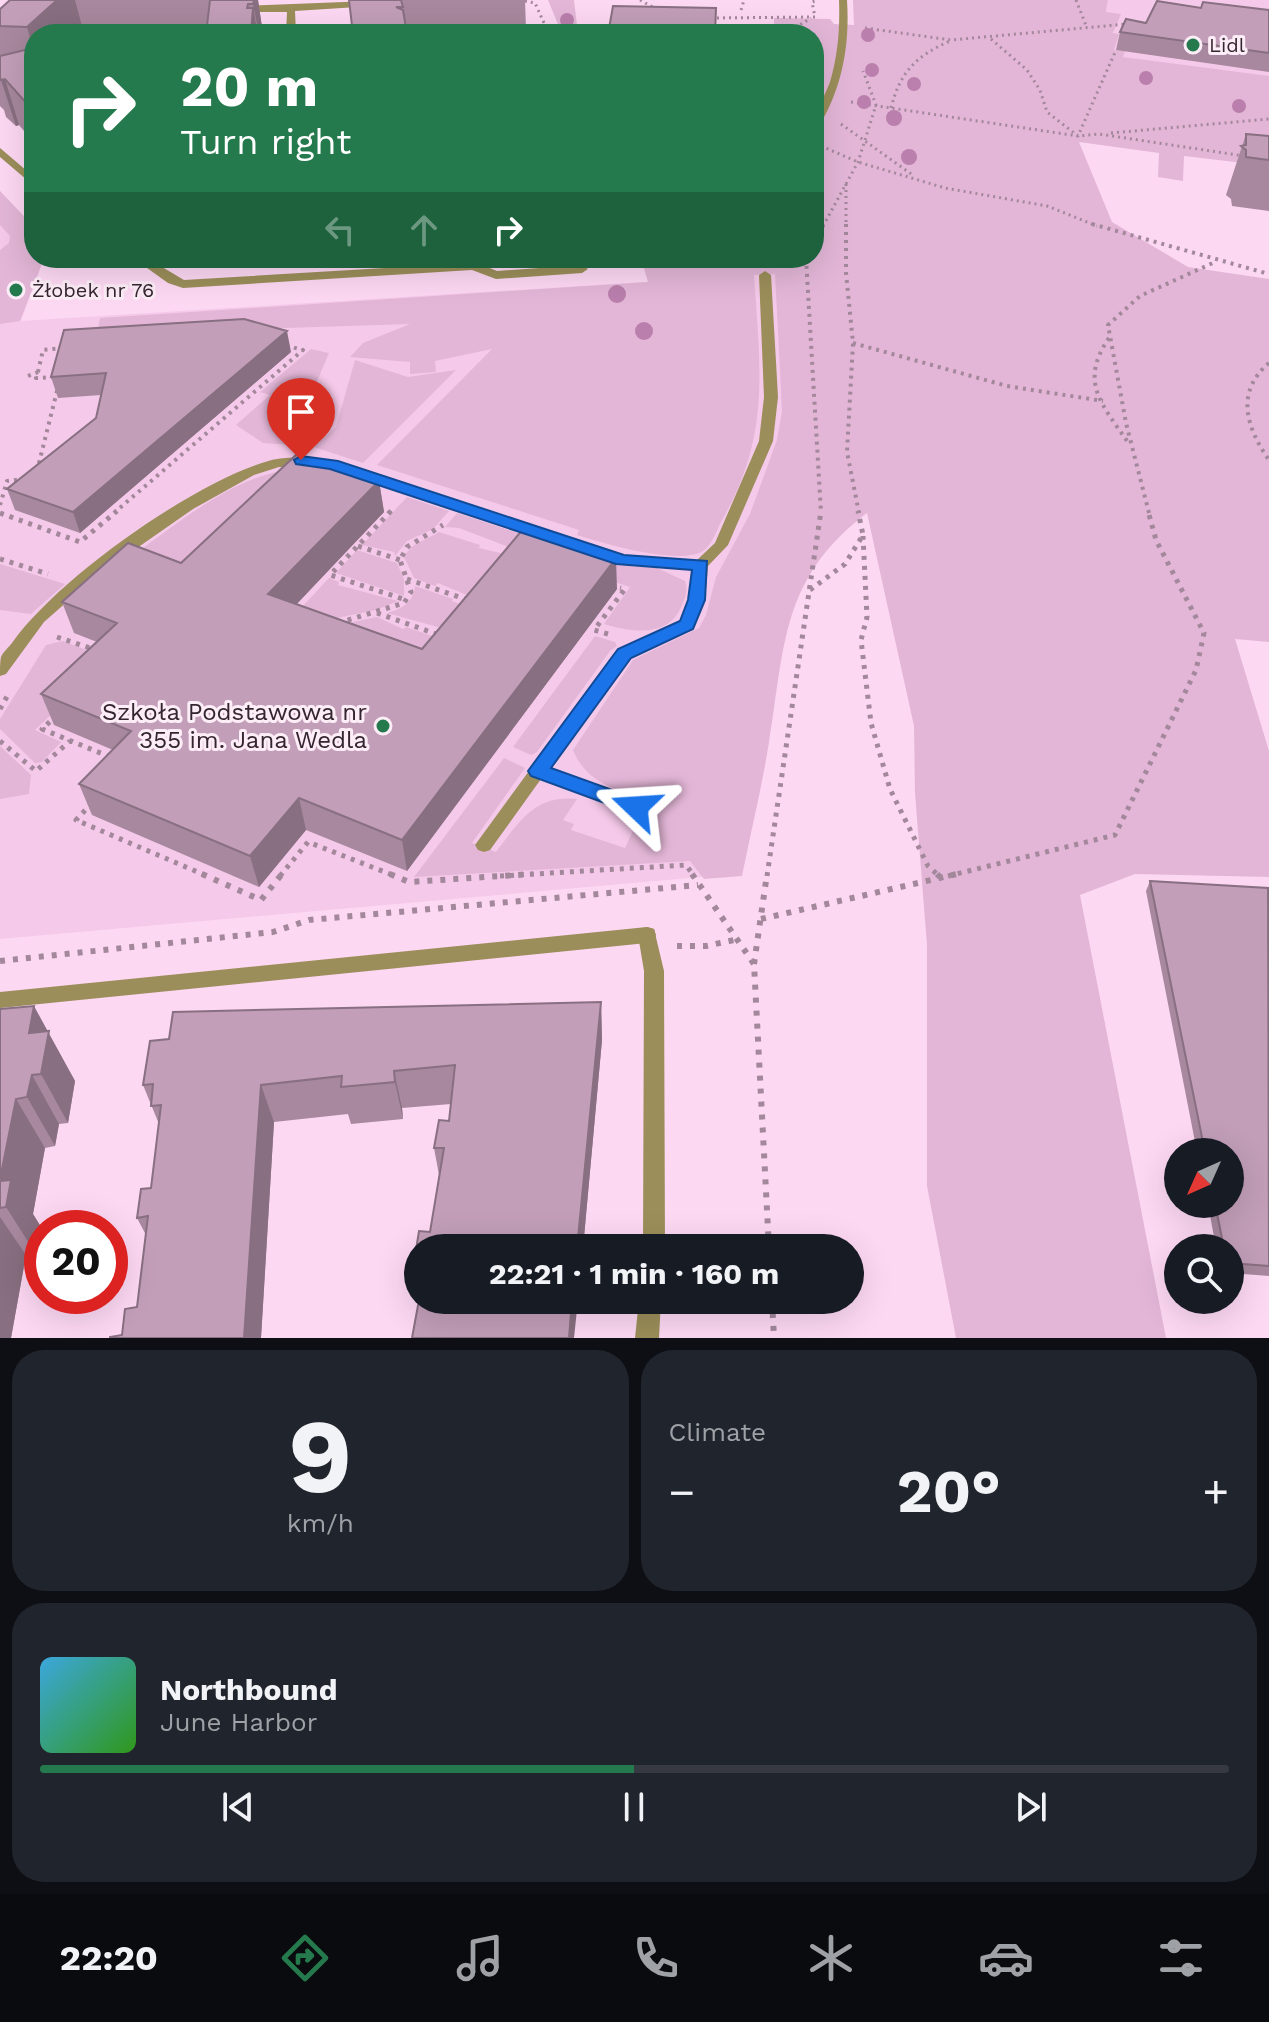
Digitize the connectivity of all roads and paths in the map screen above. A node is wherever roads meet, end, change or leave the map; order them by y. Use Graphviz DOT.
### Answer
graph roads {
  1 [pos="515,0"];
  2 [pos="640,0"];
  3 [pos="744,0"];
  4 [pos="805,0"];
  5 [pos="819,0"];
  6 [pos="843,0"];
  7 [pos="1076,0"];
  8 [pos="534,1"];
  9 [pos="812,2"];
  10 [pos="387,3"];
  11 [pos="230,9"];
  12 [pos="291,9"];
  13 [pos="658,10"];
  14 [pos="741,10"];
  15 [pos="815,17"];
  16 [pos="702,19"];
  17 [pos="291,24"];
  18 [pos="544,24"];
  19 [pos="796,24"];
  20 [pos="845,24"];
  21 [pos="1127,24"];
  22 [pos="1087,28"];
  23 [pos="990,38"];
  24 [pos="951,40"];
  25 [pos="1116,50"];
  26 [pos="831,99"];
  27 [pos="876,105"];
  28 [pos="891,108"];
  29 [pos="824,111"];
  30 [pos="1269,119"];
  31 [pos="1099,134"];
  32 [pos="1078,136"];
  33 [pos="864,141"];
  34 [pos="824,148"];
  35 [pos="0,151"];
  36 [pos="1254,157"];
  37 [pos="858,162"];
  38 [pos="24,174"];
  39 [pos="922,181"];
  40 [pos="846,184"];
  41 [pos="824,224"];
  42 [pos="1215,262"];
  43 [pos="154,268"];
  44 [pos="395,268"];
  45 [pos="485,268"];
  46 [pos="807,268"];
  47 [pos="582,269"];
  48 [pos="1269,274"];
  49 [pos="765,275"];
  50 [pos="1110,337"];
  51 [pos="278,343"];
  52 [pos="853,343"];
  53 [pos="73,348"];
  54 [pos="1269,363"];
  55 [pos="38,372"];
  56 [pos="28,376"];
  57 [pos="1103,401"];
  58 [pos="1132,449"];
  59 [pos="1269,460"];
  60 [pos="410,490"];
  61 [pos="375,506"];
  62 [pos="459,506"];
  63 [pos="0,508"];
  64 [pos="390,511"];
  65 [pos="440,528"];
  66 [pos="455,533"];
  67 [pos="863,535"];
  68 [pos="358,546"];
  69 [pos="400,560"];
  70 [pos="701,565"];
  71 [pos="407,579"];
  72 [pos="610,585"];
  73 [pos="809,591"];
  74 [pos="406,600"];
  75 [pos="471,601"];
  76 [pos="377,613"];
  77 [pos="331,627"];
  78 [pos="49,633"];
  79 [pos="442,636"];
  80 [pos="641,644"];
  81 [pos="104,653"];
  82 [pos="0,670"];
  83 [pos="14,684"];
  84 [pos="0,709"];
  85 [pos="64,709"];
  86 [pos="0,741"];
  87 [pos="70,741"];
  88 [pos="117,760"];
  89 [pos="538,771"];
  90 [pos="97,798"];
  91 [pos="636,807"];
  92 [pos="484,845"];
  93 [pos="940,877"];
  94 [pos="699,885"];
  95 [pos="761,919"];
  96 [pos="648,939"];
  97 [pos="739,939"];
  98 [pos="0,961"];
  99 [pos="754,964"];
  100 [pos="0,1000"];
  101 [pos="654,1234"];
  102 [pos="768,1234"];
  103 [pos="649,1314"];
  104 [pos="773,1314"];
  105 [pos="647,1338"];
  106 [pos="774,1338"];
  1 -- 8 [label="path"];
  2 -- 13 [label="path"];
  3 -- 14 [label="path"];
  4 -- 9 [label="path"];
  5 -- 9 [label="path"];
  6 -- 20 [label="street"];
  7 -- 22 [label="path"];
  8 -- 18 [label="path"];
  9 -- 15 [label="path"];
  10 -- 12 [label="street"];
  11 -- 12 [label="street"];
  12 -- 17 [label="street"];
  15 -- 16 [label="path"];
  15 -- 19 [label="path"];
  20 -- 24 [label="path"];
  20 -- 26 [label="street"];
  20 -- 27 [label="path"];
  21 -- 22 [label="path"];
  22 -- 23 [label="path"];
  23 -- 24 [label="path"];
  23 -- 32 [label="path"];
  24 -- 28 [label="path"];
  25 -- 32 [label="path"];
  26 -- 27 [label="path"];
  26 -- 29 [label="street"];
  27 -- 28 [label="path"];
  27 -- 33 [label="path"];
  28 -- 32 [label="path"];
  29 -- 33 [label="path"];
  30 -- 31 [label="path"];
  31 -- 32 [label="path"];
  31 -- 36 [label="path"];
  33 -- 37 [label="path"];
  33 -- 39 [label="path"];
  34 -- 37 [label="path"];
  35 -- 38 [label="street"];
  37 -- 39 [label="path"];
  37 -- 40 [label="path"];
  39 -- 42 [label="path"];
  40 -- 41 [label="path"];
  40 -- 52 [label="path"];
  42 -- 48 [label="path"];
  42 -- 50 [label="path"];
  43 -- 44 [label="street"];
  45 -- 47 [label="street"];
  46 -- 73 [label="path"];
  49 -- 70 [label="street"];
  50 -- 57 [label="path"];
  50 -- 58 [label="path"];
  51 -- 63 [label="path"];
  52 -- 57 [label="path"];
  52 -- 67 [label="path"];
  53 -- 55 [label="path"];
  54 -- 59 [label="path"];
  55 -- 56 [label="path"];
  55 -- 63 [label="path"];
  57 -- 58 [label="path"];
  58 -- 93 [label="path"];
  60 -- 62 [label="street"];
  60 -- 64 [label="path"];
  60 -- 82 [label="street"];
  61 -- 64 [label="path"];
  62 -- 65 [label="path"];
  62 -- 70 [label="street"];
  64 -- 68 [label="path"];
  65 -- 66 [label="path"];
  65 -- 69 [label="path"];
  67 -- 73 [label="path"];
  67 -- 93 [label="path"];
  68 -- 69 [label="path"];
  68 -- 74 [label="path"];
  69 -- 71 [label="path"];
  70 -- 80 [label="street"];
  71 -- 74 [label="path"];
  71 -- 75 [label="path"];
  72 -- 80 [label="path"];
  73 -- 95 [label="path"];
  74 -- 76 [label="path"];
  76 -- 77 [label="path"];
  76 -- 79 [label="path"];
  78 -- 81 [label="path"];
  80 -- 89 [label="street"];
  83 -- 84 [label="path"];
  85 -- 87 [label="path"];
  86 -- 87 [label="path"];
  87 -- 88 [label="path"];
  89 -- 91 [label="street"];
  89 -- 92 [label="street"];
  90 -- 94 [label="path"];
  93 -- 95 [label="path"];
  94 -- 97 [label="path"];
  94 -- 98 [label="path"];
  95 -- 99 [label="path"];
  96 -- 97 [label="path"];
  96 -- 100 [label="street"];
  96 -- 101 [label="street"];
  97 -- 99 [label="path"];
  99 -- 102 [label="path"];
  103 -- 105 [label="street"];
  104 -- 106 [label="path"];
}
